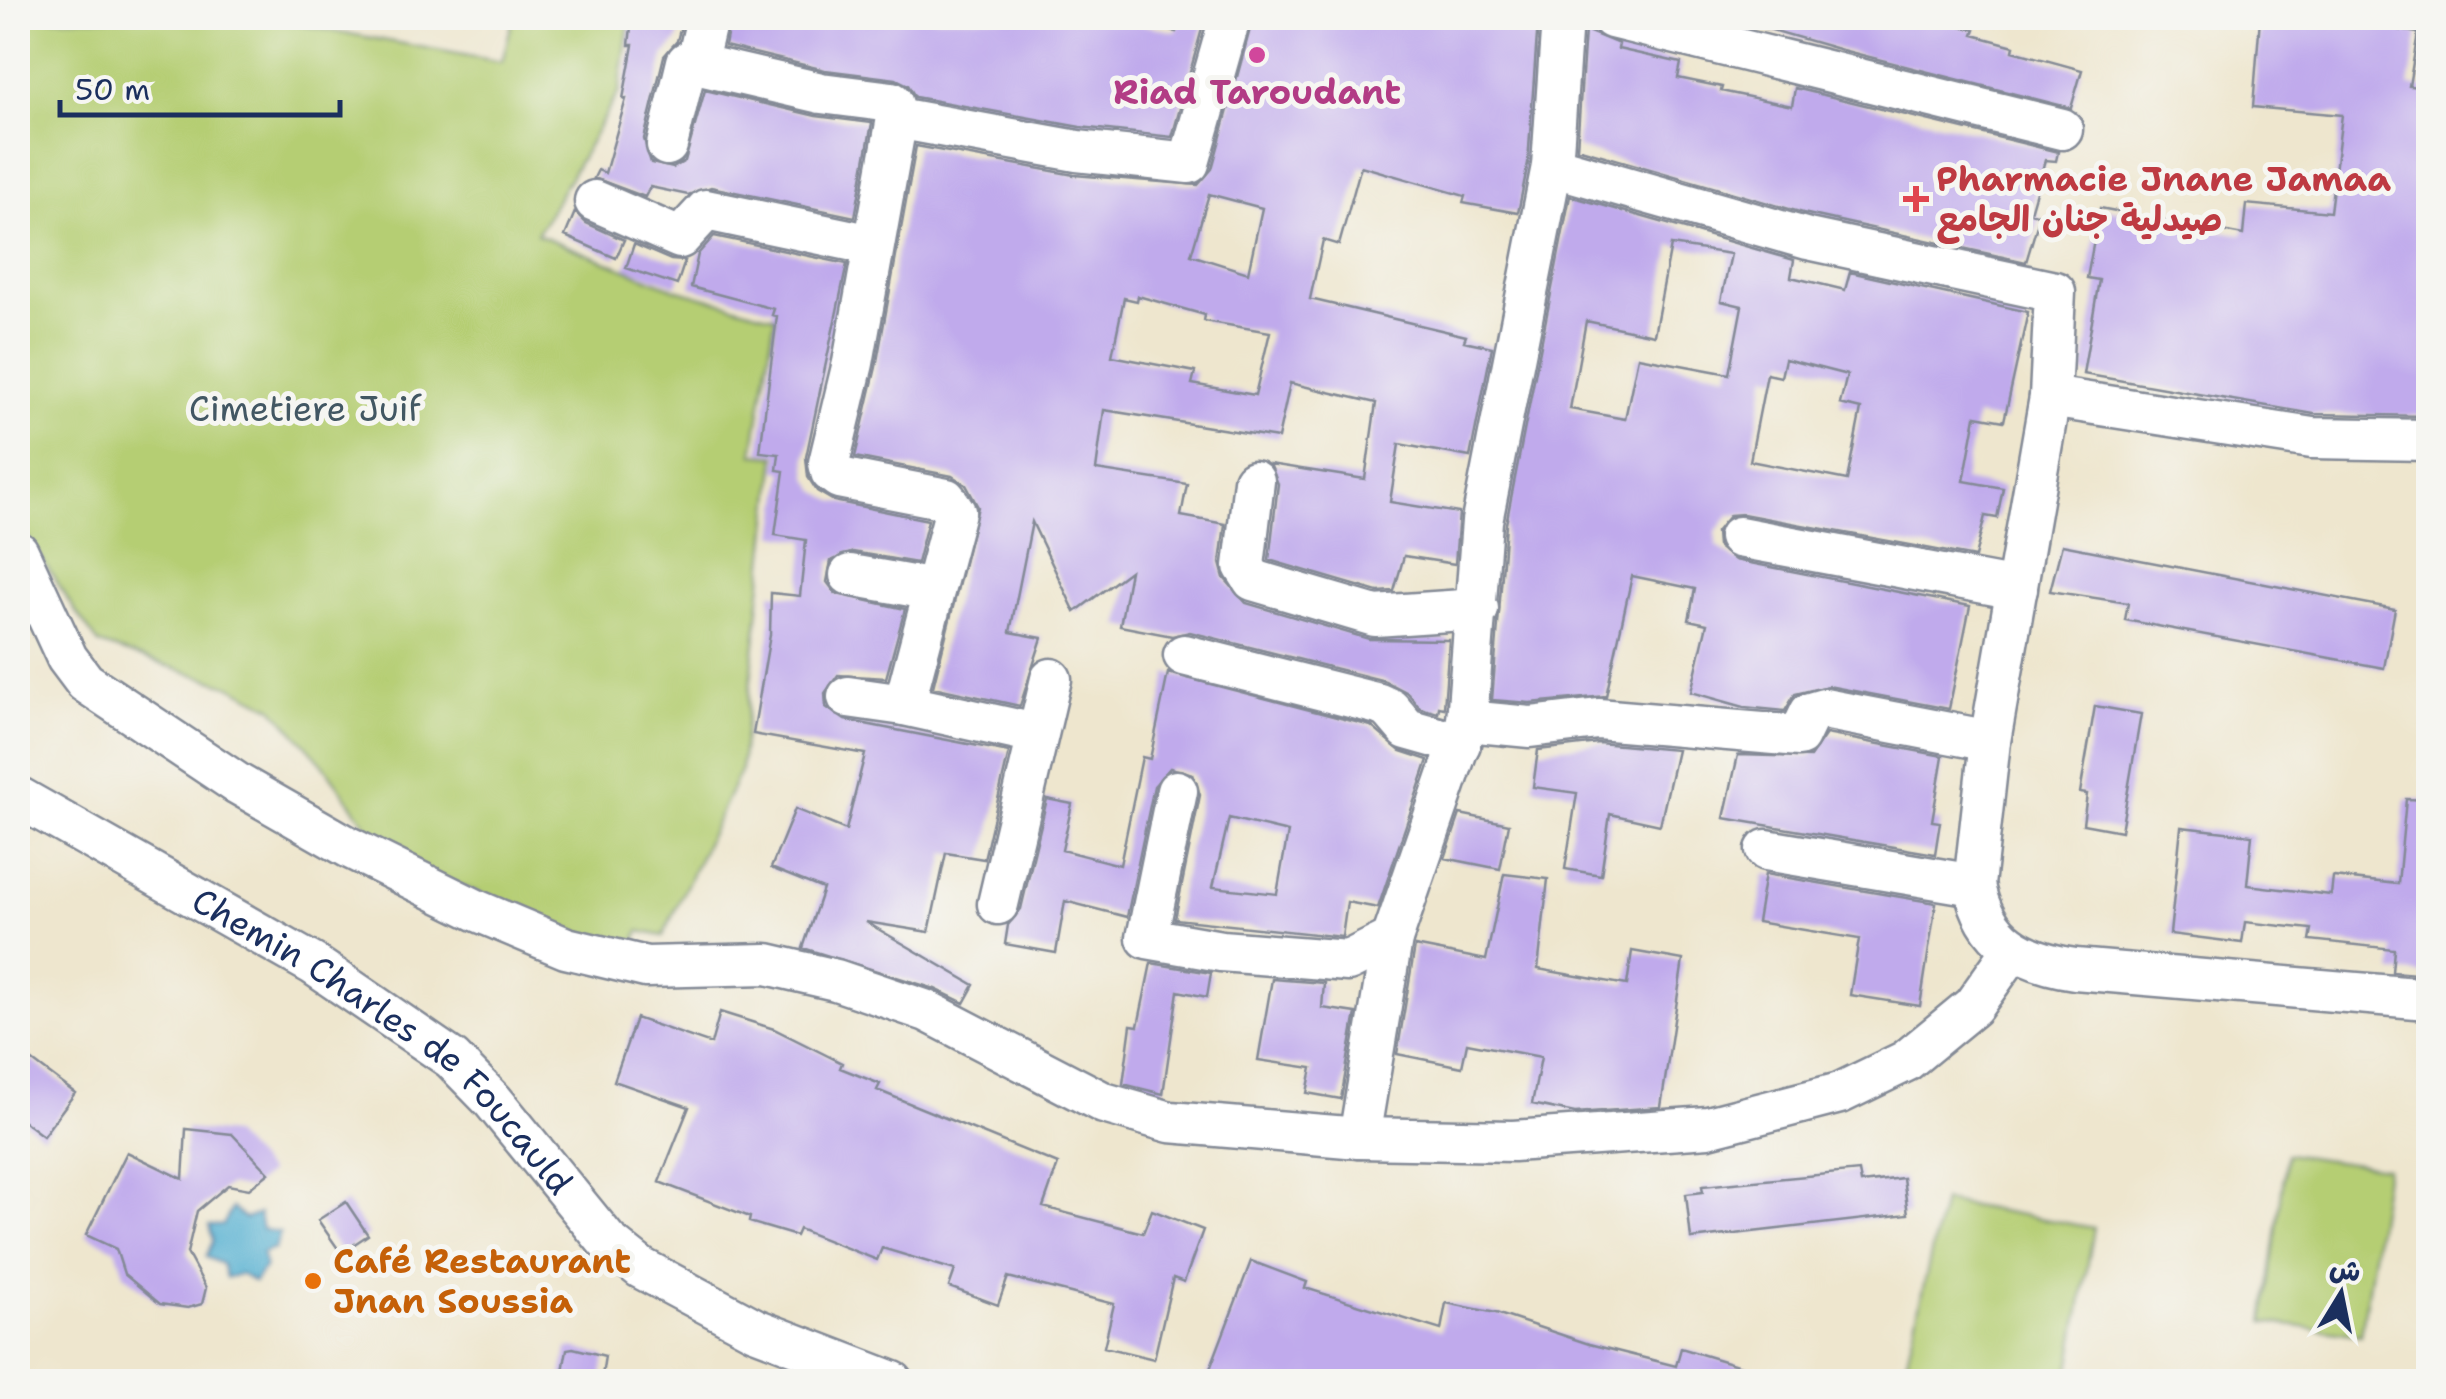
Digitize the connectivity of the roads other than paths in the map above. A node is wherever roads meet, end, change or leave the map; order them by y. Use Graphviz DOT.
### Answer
graph roads {
  1 [pos="707,18"];
  2 [pos="1230,18"];
  3 [pos="1562,18"];
  4 [pos="1612,18"];
  5 [pos="696,66"];
  6 [pos="897,118"];
  7 [pos="2062,130"];
  8 [pos="667,144"];
  9 [pos="1552,166"];
  10 [pos="595,201"];
  11 [pos="873,245"];
  12 [pos="2050,397"];
  13 [pos="2428,440"];
  14 [pos="1254,481"];
  15 [pos="1740,537"];
  16 [pos="18,552"];
  17 [pos="850,575"];
  18 [pos="2017,589"];
  19 [pos="934,590"];
  20 [pos="1478,609"];
  21 [pos="1184,655"];
  22 [pos="1051,679"];
  23 [pos="848,696"];
  24 [pos="904,705"];
  25 [pos="1463,732"];
  26 [pos="1036,734"];
  27 [pos="1990,741"];
  28 [pos="1177,791"];
  29 [pos="18,797"];
  30 [pos="1766,850"];
  31 [pos="1974,885"];
  32 [pos="998,904"];
  33 [pos="1392,938"];
  34 [pos="2012,951"];
  35 [pos="2428,999"];
  36 [pos="1359,1138"];
  37 [pos="894,1382"];
  1 -- 5 [label="street"];
  2 -- 6 [label="street"];
  3 -- 9 [label="street"];
  4 -- 7 [label="street"];
  5 -- 6 [label="street"];
  5 -- 8 [label="street"];
  6 -- 11 [label="street"];
  9 -- 12 [label="street"];
  9 -- 20 [label="street"];
  10 -- 11 [label="street"];
  11 -- 19 [label="street"];
  12 -- 13 [label="street"];
  12 -- 18 [label="street"];
  14 -- 20 [label="street"];
  15 -- 18 [label="street"];
  16 -- 36 [label="street"];
  17 -- 19 [label="street"];
  18 -- 27 [label="street"];
  19 -- 24 [label="street"];
  20 -- 25 [label="street"];
  21 -- 25 [label="street"];
  22 -- 26 [label="street"];
  23 -- 24 [label="street"];
  24 -- 26 [label="street"];
  25 -- 27 [label="street"];
  25 -- 33 [label="street"];
  26 -- 32 [label="street"];
  27 -- 31 [label="street"];
  28 -- 33 [label="street"];
  29 -- 37 [label="street, Chemin Charles de Foucauld"];
  30 -- 31 [label="street"];
  31 -- 34 [label="street"];
  33 -- 36 [label="street"];
  34 -- 35 [label="street"];
  34 -- 36 [label="street"];
}
